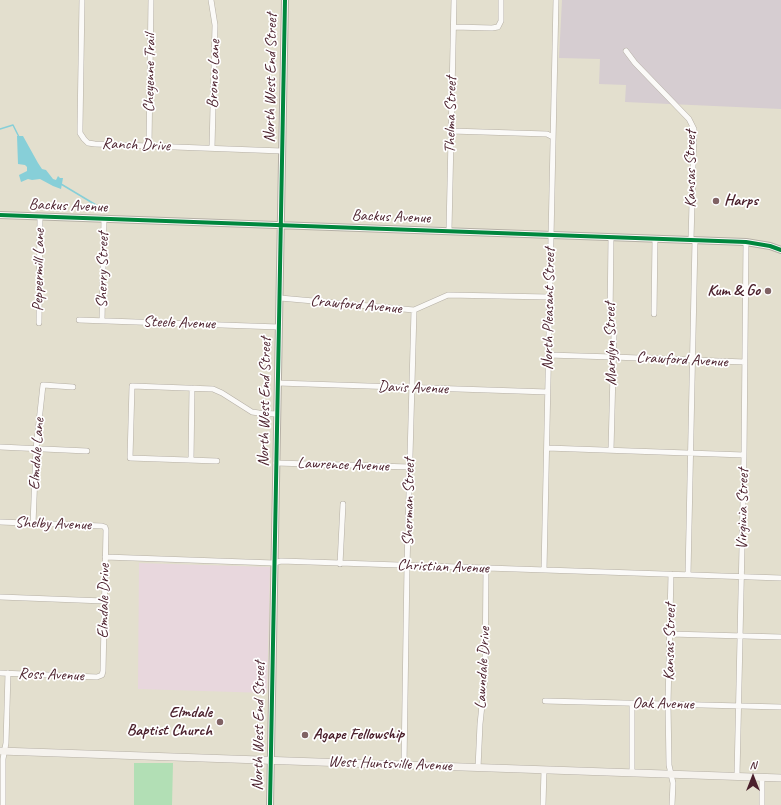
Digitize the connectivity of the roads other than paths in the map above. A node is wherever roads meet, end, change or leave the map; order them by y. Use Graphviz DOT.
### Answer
graph roads {
  1 [pos="82,0"];
  2 [pos="151,0"];
  3 [pos="211,0"];
  4 [pos="285,0"];
  5 [pos="454,0"];
  6 [pos="501,0"];
  7 [pos="556,0"];
  8 [pos="454,27"];
  9 [pos="626,51"];
  10 [pos="451,131"];
  11 [pos="553,137"];
  12 [pos="149,146"];
  13 [pos="212,148"];
  14 [pos="282,150"];
  15 [pos="0,215"];
  16 [pos="40,217"];
  17 [pos="104,219"];
  18 [pos="281,225"];
  19 [pos="449,230"];
  20 [pos="551,234"];
  21 [pos="611,237"];
  22 [pos="655,239"];
  23 [pos="693,240"];
  24 [pos="746,242"];
  25 [pos="781,250"];
  26 [pos="280,298"];
  27 [pos="549,298"];
  28 [pos="414,310"];
  29 [pos="654,314"];
  30 [pos="79,320"];
  31 [pos="102,320"];
  32 [pos="39,323"];
  33 [pos="279,327"];
  34 [pos="548,355"];
  35 [pos="613,357"];
  36 [pos="693,360"];
  37 [pos="745,362"];
  38 [pos="278,383"];
  39 [pos="73,387"];
  40 [pos="192,388"];
  41 [pos="412,388"];
  42 [pos="548,392"];
  43 [pos="277,414"];
  44 [pos="0,447"];
  45 [pos="547,448"];
  46 [pos="36,449"];
  47 [pos="611,450"];
  48 [pos="87,451"];
  49 [pos="691,453"];
  50 [pos="744,455"];
  51 [pos="190,460"];
  52 [pos="217,461"];
  53 [pos="276,463"];
  54 [pos="410,467"];
  55 [pos="343,504"];
  56 [pos="0,522"];
  57 [pos="33,524"];
  58 [pos="105,527"];
  59 [pos="105,557"];
  60 [pos="274,563"];
  61 [pos="340,564"];
  62 [pos="407,566"];
  63 [pos="486,568"];
  64 [pos="544,570"];
  65 [pos="671,574"];
  66 [pos="688,575"];
  67 [pos="741,576"];
  68 [pos="781,578"];
  69 [pos="0,598"];
  70 [pos="104,601"];
  71 [pos="670,634"];
  72 [pos="740,636"];
  73 [pos="781,638"];
  74 [pos="0,673"];
  75 [pos="8,674"];
  76 [pos="102,676"];
  77 [pos="545,701"];
  78 [pos="632,703"];
  79 [pos="668,704"];
  80 [pos="738,706"];
  81 [pos="781,707"];
  82 [pos="2,751"];
  83 [pos="271,760"];
  84 [pos="404,765"];
  85 [pos="478,768"];
  86 [pos="544,770"];
  87 [pos="632,773"];
  88 [pos="671,774"];
  89 [pos="738,776"];
  90 [pos="762,777"];
  91 [pos="781,778"];
  92 [pos="3,805"];
  93 [pos="270,805"];
  94 [pos="543,805"];
  95 [pos="672,805"];
  96 [pos="762,805"];
  1 -- 12 [label="street, Ranch Drive"];
  2 -- 12 [label="street, Cheyenne Trail"];
  3 -- 13 [label="street, Bronco Lane"];
  4 -- 14 [label="street, North West End Street"];
  5 -- 8 [label="street, Thelma Street"];
  6 -- 8 [label="street"];
  7 -- 11 [label="street, North Pleasant Street"];
  8 -- 10 [label="street, Thelma Street"];
  9 -- 23 [label="street, Kansas Street"];
  10 -- 11 [label="street"];
  10 -- 19 [label="street, Thelma Street"];
  11 -- 20 [label="street, North Pleasant Street"];
  12 -- 13 [label="street, Ranch Drive"];
  13 -- 14 [label="street, Ranch Drive"];
  14 -- 18 [label="street, North West End Street"];
  15 -- 16 [label="street, Backus Avenue"];
  16 -- 17 [label="street, Backus Avenue"];
  16 -- 32 [label="street, Peppermill Lane"];
  17 -- 18 [label="street, Backus Avenue"];
  17 -- 31 [label="street, Sherry Street"];
  18 -- 19 [label="street, Backus Avenue"];
  18 -- 26 [label="street, North West End Street"];
  19 -- 20 [label="street, Backus Avenue"];
  20 -- 21 [label="street, Backus Avenue"];
  20 -- 27 [label="street, North Pleasant Street"];
  21 -- 22 [label="street, Backus Avenue"];
  21 -- 35 [label="street, Marylyn Street"];
  22 -- 23 [label="street, Backus Avenue"];
  22 -- 29 [label="street"];
  23 -- 24 [label="street, Backus Avenue"];
  23 -- 36 [label="street, Kansas Street"];
  24 -- 25 [label="street, Backus Avenue"];
  24 -- 37 [label="street, Virginia Street"];
  26 -- 28 [label="street, Crawford Avenue"];
  26 -- 33 [label="street, North West End Street"];
  27 -- 28 [label="street, Crawford Avenue"];
  27 -- 34 [label="street, North Pleasant Street"];
  28 -- 41 [label="street, Sherman Street"];
  30 -- 31 [label="street, Steele Avenue"];
  31 -- 33 [label="street, Steele Avenue"];
  33 -- 38 [label="street, North West End Street"];
  34 -- 35 [label="street, Crawford Avenue"];
  34 -- 42 [label="street, North Pleasant Street"];
  35 -- 36 [label="street, Crawford Avenue"];
  35 -- 47 [label="street, Marylyn Street"];
  36 -- 37 [label="street, Crawford Avenue"];
  36 -- 49 [label="street"];
  37 -- 50 [label="street, Virginia Street"];
  38 -- 41 [label="street, Davis Avenue"];
  38 -- 43 [label="street, North West End Street"];
  39 -- 46 [label="street, Elmdale Lane"];
  40 -- 43 [label="street"];
  40 -- 51 [label="street"];
  40 -- 51 [label="street"];
  41 -- 42 [label="street, Davis Avenue"];
  41 -- 54 [label="street, Sherman Street"];
  42 -- 45 [label="street, North Pleasant Street"];
  43 -- 53 [label="street, North West End Street"];
  44 -- 46 [label="street"];
  45 -- 47 [label="street"];
  45 -- 64 [label="street, North Pleasant Street"];
  46 -- 48 [label="street"];
  46 -- 57 [label="street, Elmdale Lane"];
  47 -- 49 [label="street"];
  49 -- 50 [label="street"];
  49 -- 66 [label="street"];
  50 -- 67 [label="street, Virginia Street"];
  51 -- 52 [label="street"];
  53 -- 54 [label="street, Lawrence Avenue"];
  53 -- 60 [label="street, North West End Street"];
  54 -- 62 [label="street, Sherman Street"];
  55 -- 61 [label="street"];
  56 -- 57 [label="street, Shelby Avenue"];
  57 -- 58 [label="street, Shelby Avenue"];
  58 -- 59 [label="street, Elmdale Drive"];
  59 -- 60 [label="street, Christian Avenue"];
  59 -- 70 [label="street, Elmdale Drive"];
  60 -- 61 [label="street, Christian Avenue"];
  60 -- 83 [label="street, North West End Street"];
  61 -- 62 [label="street, Christian Avenue"];
  62 -- 63 [label="street, Christian Avenue"];
  62 -- 84 [label="street, Sherman Street"];
  63 -- 64 [label="street, Christian Avenue"];
  63 -- 85 [label="street, Lawndale Drive"];
  64 -- 65 [label="street, Christian Avenue"];
  65 -- 66 [label="street, Christian Avenue"];
  65 -- 71 [label="street, Kansas Street"];
  66 -- 67 [label="street, Christian Avenue"];
  67 -- 68 [label="street, Christian Avenue"];
  67 -- 72 [label="street, Virginia Street"];
  69 -- 70 [label="street"];
  70 -- 76 [label="street, Elmdale Drive"];
  71 -- 72 [label="street"];
  71 -- 79 [label="street, Kansas Street"];
  72 -- 73 [label="street"];
  72 -- 80 [label="street, Virginia Street"];
  74 -- 75 [label="street, Ross Avenue"];
  75 -- 76 [label="street, Ross Avenue"];
  75 -- 82 [label="street"];
  77 -- 78 [label="street, Oak Avenue"];
  78 -- 79 [label="street, Oak Avenue"];
  78 -- 87 [label="street"];
  79 -- 80 [label="street, Oak Avenue"];
  79 -- 88 [label="street, Kansas Street"];
  80 -- 81 [label="street, Oak Avenue"];
  80 -- 89 [label="street, Virginia Street"];
  82 -- 83 [label="main road, West Huntsville Avenue"];
  82 -- 92 [label="street"];
  83 -- 84 [label="main road, West Huntsville Avenue"];
  83 -- 93 [label="street, North West End Street"];
  84 -- 85 [label="main road, West Huntsville Avenue"];
  85 -- 86 [label="main road, West Huntsville Avenue"];
  86 -- 87 [label="main road, West Huntsville Avenue"];
  86 -- 94 [label="street"];
  87 -- 88 [label="main road, West Huntsville Avenue"];
  88 -- 89 [label="main road, West Huntsville Avenue"];
  88 -- 95 [label="street, Kansas Street"];
  89 -- 90 [label="main road, West Huntsville Avenue"];
  90 -- 91 [label="main road, West Huntsville Avenue"];
  90 -- 96 [label="street"];
}
